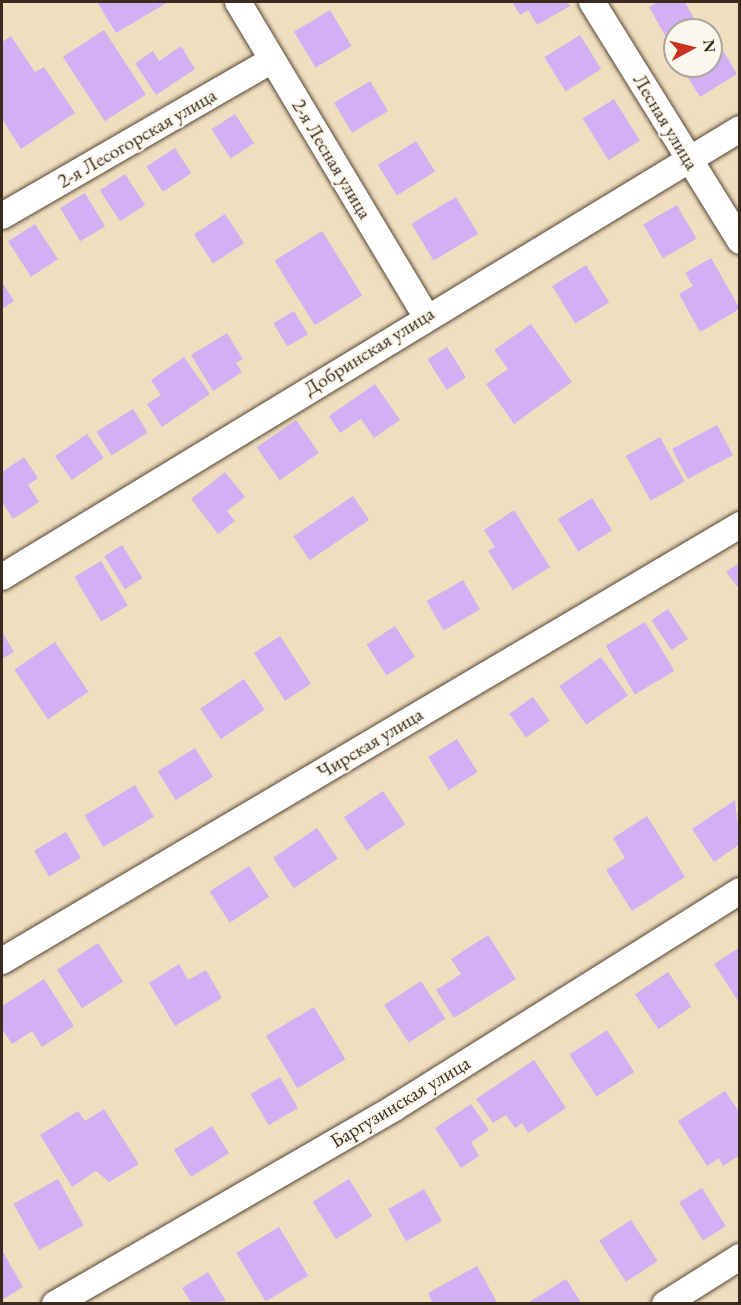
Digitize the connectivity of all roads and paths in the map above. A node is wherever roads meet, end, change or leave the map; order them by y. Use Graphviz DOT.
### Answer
graph roads {
  1 [pos="238,2"];
  2 [pos="592,2"];
  3 [pos="272,60"];
  4 [pos="740,129"];
  5 [pos="690,159"];
  6 [pos="2,216"];
  7 [pos="740,241"];
  8 [pos="426,316"];
  9 [pos="740,525"];
  10 [pos="2,577"];
  11 [pos="740,891"];
  12 [pos="2,961"];
  13 [pos="740,1257"];
  14 [pos="55,1304"];
  15 [pos="664,1304"];
  1 -- 3 [label="street, 2-я Лесная улица"];
  2 -- 5 [label="street, Лесная улица"];
  3 -- 6 [label="street, 2-я Лесогорская улица"];
  3 -- 8 [label="street, 2-я Лесная улица"];
  4 -- 5 [label="street, Добринская улица"];
  5 -- 7 [label="street, Лесная улица"];
  5 -- 8 [label="street, Добринская улица"];
  8 -- 10 [label="street, Добринская улица"];
  9 -- 12 [label="street, Чирская улица"];
  11 -- 14 [label="street, Баргузинская улица"];
  13 -- 15 [label="street"];
}
